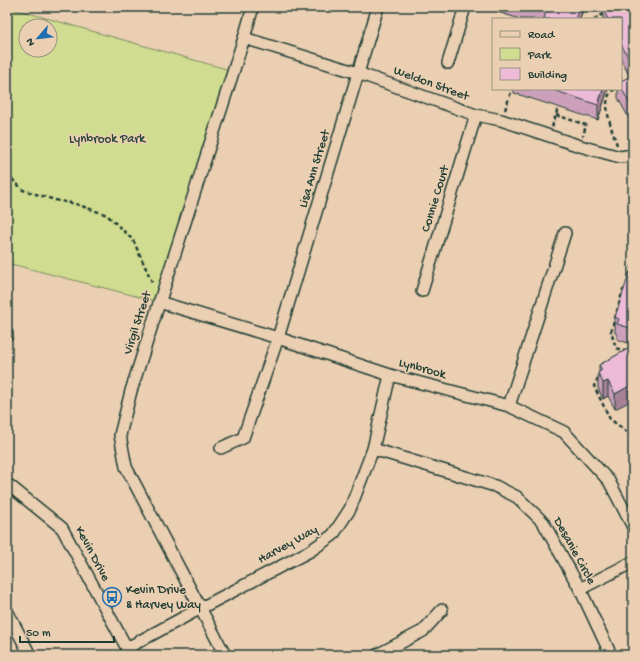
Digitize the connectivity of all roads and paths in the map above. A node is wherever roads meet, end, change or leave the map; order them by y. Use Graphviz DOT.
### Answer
graph roads {
  1 [pos="253,7"];
  2 [pos="378,7"];
  3 [pos="465,7"];
  4 [pos="610,12"];
  5 [pos="596,18"];
  6 [pos="244,38"];
  7 [pos="448,63"];
  8 [pos="358,73"];
  9 [pos="512,90"];
  10 [pos="614,90"];
  11 [pos="560,102"];
  12 [pos="556,114"];
  13 [pos="476,115"];
  14 [pos="501,120"];
  15 [pos="549,136"];
  16 [pos="580,146"];
  17 [pos="633,155"];
  18 [pos="620,157"];
  19 [pos="7,174"];
  20 [pos="564,233"];
  21 [pos="633,265"];
  22 [pos="633,281"];
  23 [pos="628,288"];
  24 [pos="422,291"];
  25 [pos="159,302"];
  26 [pos="278,338"];
  27 [pos="632,354"];
  28 [pos="628,358"];
  29 [pos="601,373"];
  30 [pos="390,375"];
  31 [pos="509,406"];
  32 [pos="631,435"];
  33 [pos="221,448"];
  34 [pos="373,449"];
  35 [pos="7,485"];
  36 [pos="633,527"];
  37 [pos="633,562"];
  38 [pos="580,589"];
  39 [pos="201,608"];
  40 [pos="442,610"];
  41 [pos="8,616"];
  42 [pos="128,652"];
  43 [pos="30,655"];
  44 [pos="225,655"];
  45 [pos="377,655"];
  46 [pos="611,655"];
  1 -- 6 [label="street, Virgil Street"];
  2 -- 8 [label="street, Lisa Ann Street"];
  3 -- 7 [label="street"];
  4 -- 5 [label="path"];
  6 -- 8 [label="street, Weldon Street"];
  6 -- 25 [label="street, Virgil Street"];
  8 -- 13 [label="street, Weldon Street"];
  8 -- 26 [label="street, Lisa Ann Street"];
  9 -- 14 [label="path"];
  10 -- 18 [label="path"];
  11 -- 12 [label="path"];
  12 -- 15 [label="path"];
  12 -- 16 [label="path"];
  13 -- 14 [label="street, Weldon Street"];
  13 -- 24 [label="street, Connie Court"];
  14 -- 15 [label="street, Weldon Street"];
  15 -- 16 [label="street, Weldon Street"];
  16 -- 18 [label="street, Weldon Street"];
  17 -- 18 [label="street, Weldon Street"];
  19 -- 25 [label="path"];
  20 -- 31 [label="street"];
  21 -- 22 [label="path"];
  23 -- 27 [label="path"];
  25 -- 26 [label="street, Lynbrook"];
  25 -- 39 [label="street, Virgil Street"];
  26 -- 30 [label="street, Lynbrook"];
  26 -- 33 [label="street, Lisa Ann Street"];
  27 -- 28 [label="path"];
  29 -- 32 [label="path"];
  30 -- 31 [label="street, Lynbrook"];
  30 -- 34 [label="street, Harvey Way"];
  31 -- 36 [label="street, Lynbrook"];
  34 -- 38 [label="street, Desanie Circle"];
  34 -- 39 [label="street, Harvey Way"];
  35 -- 42 [label="street, Kevin Drive"];
  37 -- 38 [label="street"];
  38 -- 46 [label="street, Desanie Circle"];
  39 -- 42 [label="street, Harvey Way"];
  39 -- 44 [label="street"];
  40 -- 45 [label="street"];
  41 -- 43 [label="street"];
}
